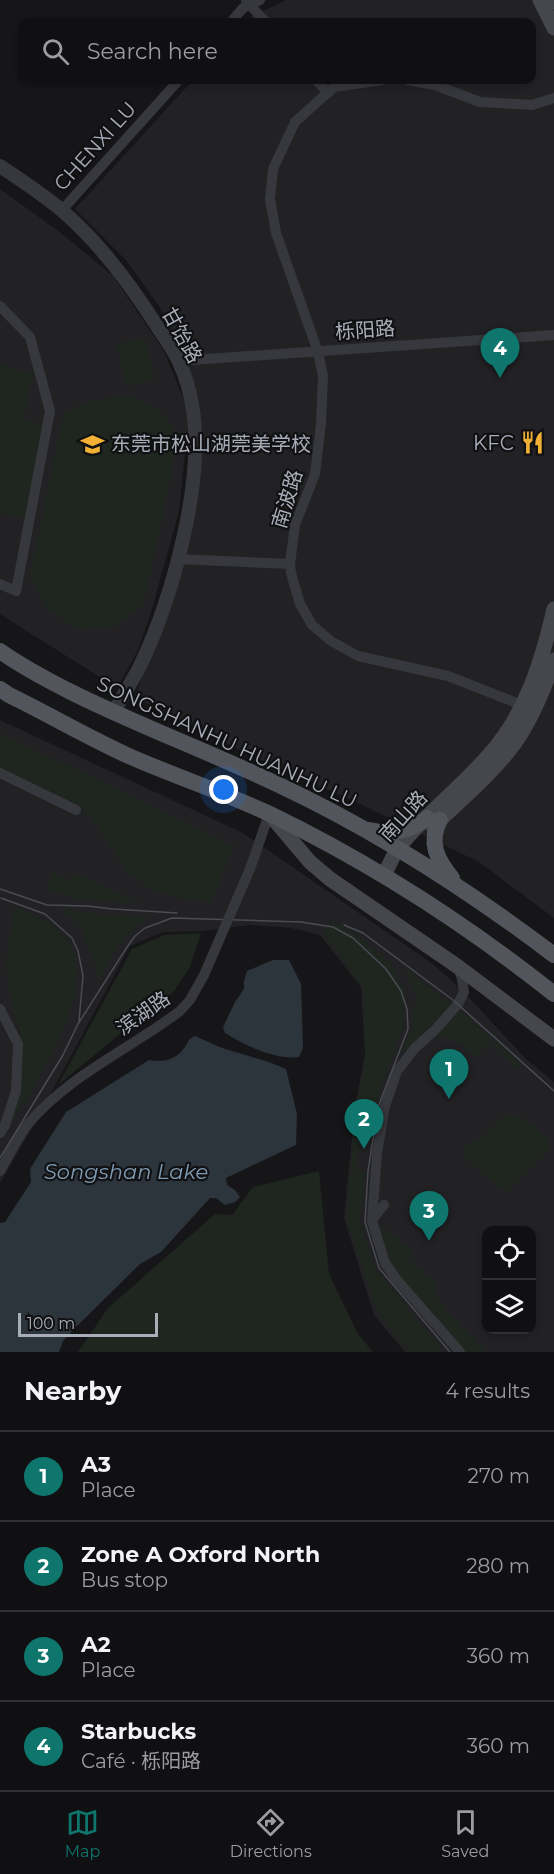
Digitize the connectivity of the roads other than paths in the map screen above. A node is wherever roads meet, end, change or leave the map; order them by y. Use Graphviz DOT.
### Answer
graph roads {
  1 [pos="540,0"];
  2 [pos="252,2"];
  3 [pos="234,18"];
  4 [pos="263,18"];
  5 [pos="554,28"];
  6 [pos="175,84"];
  7 [pos="320,84"];
  8 [pos="355,84"];
  9 [pos="429,84"];
  10 [pos="328,93"];
  11 [pos="554,98"];
  12 [pos="0,166"];
  13 [pos="62,210"];
  14 [pos="0,306"];
  15 [pos="554,335"];
  16 [pos="318,352"];
  17 [pos="178,361"];
  18 [pos="177,559"];
  19 [pos="290,564"];
  20 [pos="0,584"];
  21 [pos="554,609"];
  22 [pos="0,651"];
  23 [pos="554,660"];
  24 [pos="3,693"];
  25 [pos="522,705"];
  26 [pos="114,713"];
  27 [pos="0,773"];
  28 [pos="76,810"];
  29 [pos="269,814"];
  30 [pos="434,819"];
  31 [pos="360,828"];
  32 [pos="402,851"];
  33 [pos="384,876"];
  34 [pos="460,888"];
  35 [pos="554,955"];
  36 [pos="458,966"];
  37 [pos="554,994"];
  38 [pos="0,1009"];
  39 [pos="554,1040"];
  40 [pos="0,1133"];
  41 [pos="0,1171"];
  42 [pos="384,1205"];
  43 [pos="372,1221"];
  44 [pos="460,1352"];
  1 -- 5 [label="main road"];
  2 -- 3 [label="street"];
  2 -- 4 [label="street"];
  6 -- 13 [label="street, CHENXI LU"];
  7 -- 10 [label="street"];
  8 -- 10 [label="street, 南波路"];
  9 -- 11 [label="street"];
  10 -- 16 [label="street, 南波路"];
  12 -- 13 [label="street, 甘饴路"];
  13 -- 17 [label="street, 甘饴路"];
  14 -- 20 [label="street"];
  15 -- 16 [label="street, 栎阳路"];
  16 -- 17 [label="street, 栎阳路"];
  16 -- 19 [label="street, 南波路"];
  17 -- 18 [label="street, 甘饴路"];
  18 -- 19 [label="street"];
  18 -- 26 [label="street, 甘饴路"];
  19 -- 25 [label="street, 南波路"];
  21 -- 25 [label="main road, 南山路"];
  22 -- 26 [label="main road, SONGSHANHU HUANHU LU"];
  23 -- 30 [label="main road, 南山路"];
  24 -- 29 [label="main road"];
  25 -- 30 [label="main road, 南山路"];
  26 -- 31 [label="main road, SONGSHANHU HUANHU LU"];
  27 -- 28 [label="street"];
  29 -- 33 [label="main road"];
  29 -- 36 [label="main road"];
  29 -- 41 [label="street, 滨湖路, bridge"];
  30 -- 31 [label="main road"];
  30 -- 32 [label="main road, 南山路"];
  30 -- 34 [label="main road"];
  31 -- 32 [label="main road, SONGSHANHU HUANHU LU"];
  32 -- 33 [label="main road, 南山路"];
  32 -- 34 [label="main road, SONGSHANHU HUANHU LU"];
  33 -- 37 [label="main road"];
  34 -- 35 [label="main road, SONGSHANHU HUANHU LU"];
  36 -- 39 [label="main road"];
  36 -- 43 [label="street"];
  38 -- 40 [label="street"];
  42 -- 43 [label="street"];
  43 -- 44 [label="street"];
}
